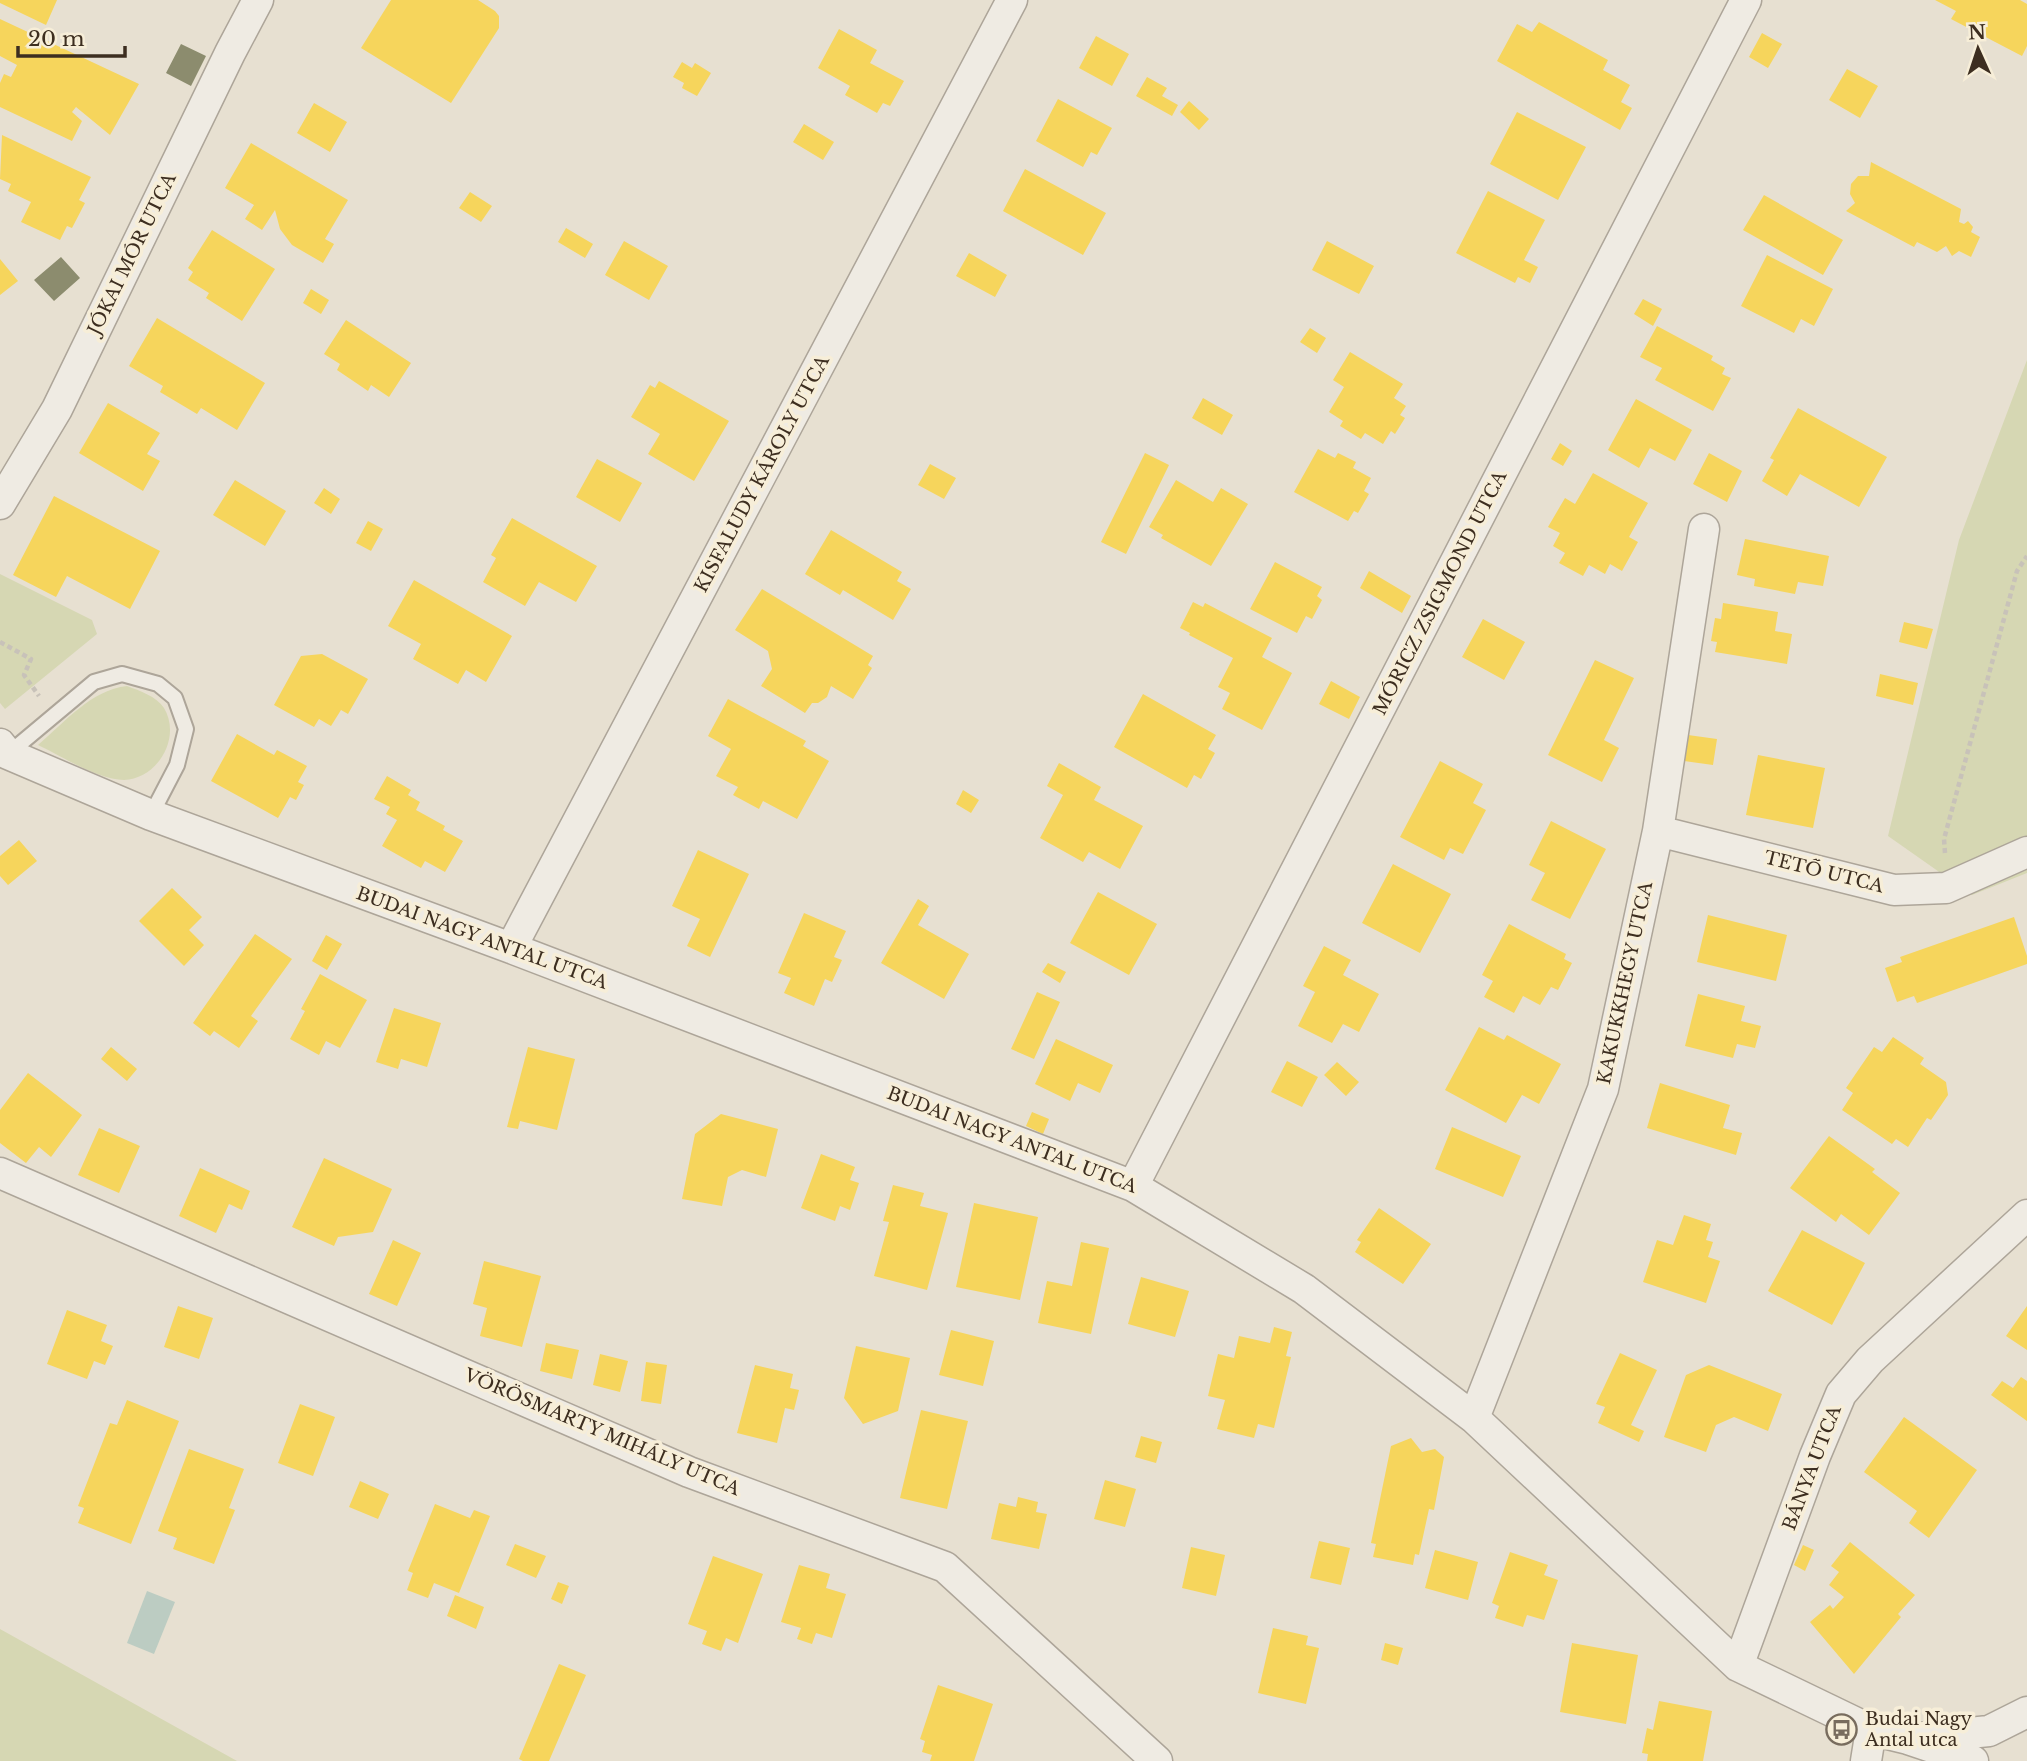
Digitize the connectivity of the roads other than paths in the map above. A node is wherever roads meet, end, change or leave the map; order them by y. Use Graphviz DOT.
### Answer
graph roads {
  1 [pos="258,0"];
  2 [pos="1012,0"];
  3 [pos="1746,0"];
  4 [pos="0,505"];
  5 [pos="1704,529"];
  6 [pos="3,753"];
  7 [pos="151,815"];
  8 [pos="1658,831"];
  9 [pos="2027,852"];
  10 [pos="511,948"];
  11 [pos="0,1173"];
  12 [pos="1133,1186"];
  13 [pos="2027,1215"];
  14 [pos="1474,1418"];
  15 [pos="1738,1666"];
  16 [pos="2027,1712"];
  17 [pos="1871,1730"];
  18 [pos="1908,1739"];
  19 [pos="1157,1761"];
  20 [pos="1866,1761"];
  21 [pos="1973,1761"];
  1 -- 4 [label="street, JÓKAI MÓR UTCA"];
  2 -- 10 [label="street, KISFALUDY KÁROLY UTCA"];
  3 -- 12 [label="street, MÓRICZ ZSIGMOND UTCA"];
  5 -- 8 [label="street, KAKUKKHEGY UTCA"];
  6 -- 7 [label="street, BUDAI NAGY ANTAL UTCA"];
  6 -- 7 [label="lane"];
  7 -- 10 [label="street, BUDAI NAGY ANTAL UTCA"];
  8 -- 9 [label="street, TETŐ UTCA"];
  8 -- 14 [label="street, KAKUKKHEGY UTCA"];
  10 -- 12 [label="street, BUDAI NAGY ANTAL UTCA"];
  11 -- 19 [label="street, VÖRÖSMARTY MIHÁLY UTCA"];
  12 -- 14 [label="street, BUDAI NAGY ANTAL UTCA"];
  13 -- 15 [label="street, BÁNYA UTCA"];
  14 -- 15 [label="street, BUDAI NAGY ANTAL UTCA"];
  15 -- 17 [label="street, BUDAI NAGY ANTAL UTCA"];
  16 -- 18 [label="street"];
  17 -- 18 [label="street, BUDAI NAGY ANTAL UTCA"];
  17 -- 20 [label="street"];
  18 -- 21 [label="street, BUDAI NAGY ANTAL UTCA"];
}
